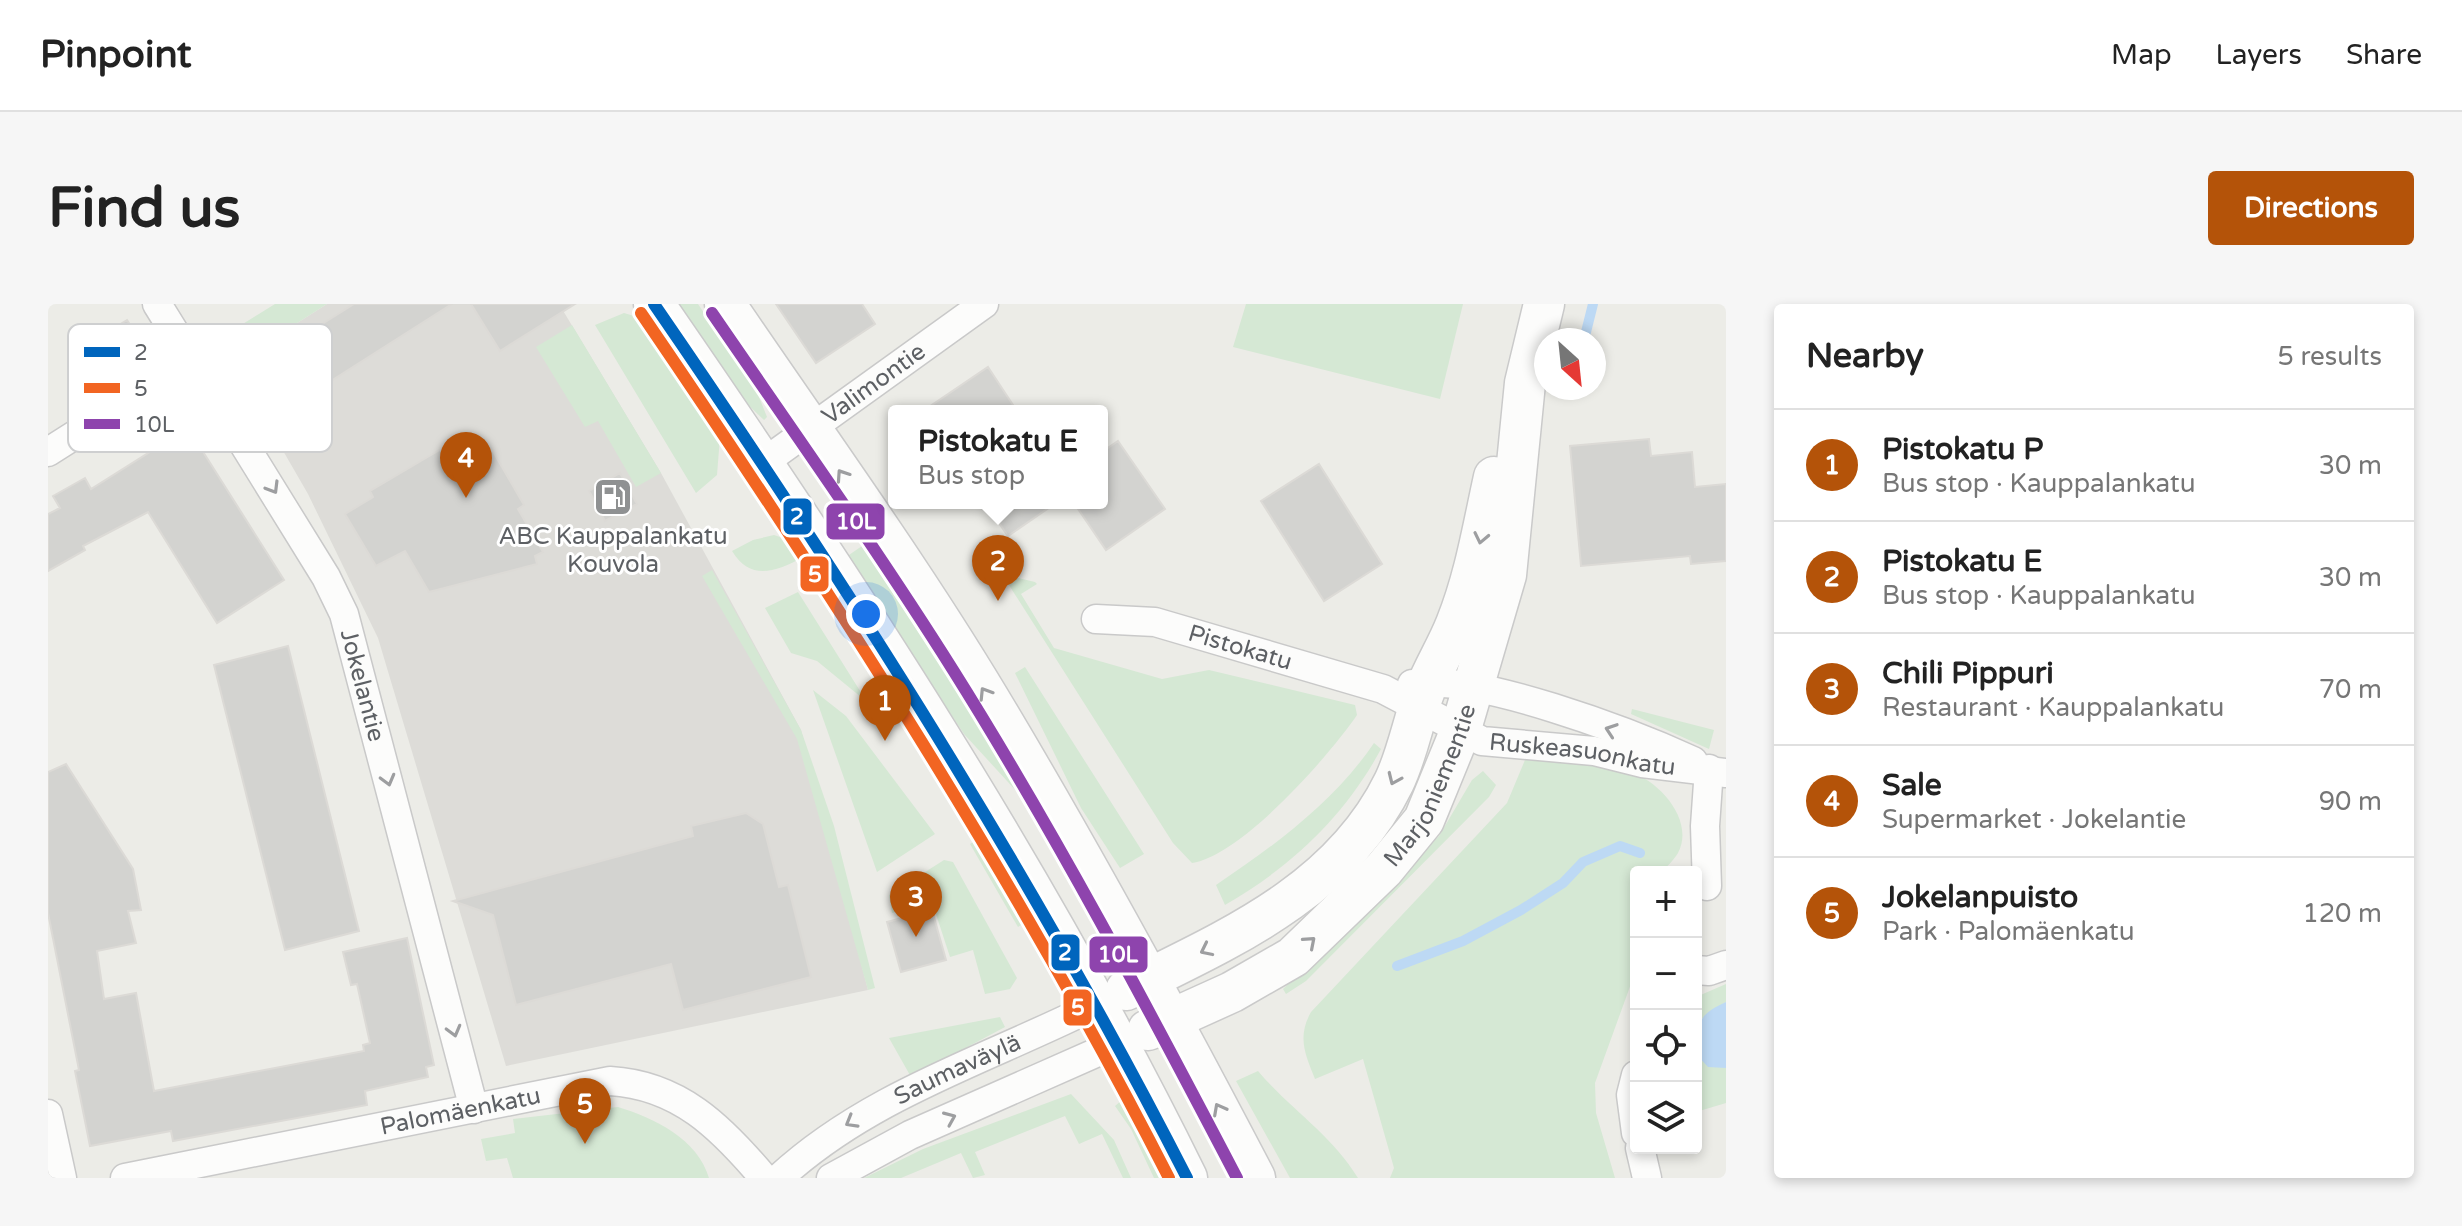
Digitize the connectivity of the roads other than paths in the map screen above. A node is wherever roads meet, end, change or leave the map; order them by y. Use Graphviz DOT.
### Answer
graph roads {
  1 [pos="157,304"];
  2 [pos="654,304"];
  3 [pos="725,304"];
  4 [pos="984,304"];
  5 [pos="1544,304"];
  6 [pos="170,324"];
  7 [pos="1525,383"];
  8 [pos="810,429"];
  9 [pos="68,439"];
  10 [pos="48,452"];
  11 [pos="249,452"];
  12 [pos="763,463"];
  13 [pos="1096,619"];
  14 [pos="1474,688"];
  15 [pos="1410,692"];
  16 [pos="1460,732"];
  17 [pos="1718,771"];
  18 [pos="1710,888"];
  19 [pos="1726,965"];
  20 [pos="1702,970"];
  21 [pos="1149,979"];
  22 [pos="1098,1004"];
  23 [pos="1171,1020"];
  24 [pos="1118,1043"];
  25 [pos="474,1109"];
  26 [pos="48,1114"];
  27 [pos="1641,1154"];
  28 [pos="62,1178"];
  29 [pos="125,1178"];
  30 [pos="764,1178"];
  31 [pos="779,1178"];
  32 [pos="831,1178"];
  33 [pos="1187,1178"];
  34 [pos="1255,1178"];
  35 [pos="1647,1178"];
  1 -- 6 [label="street, Jokelantie"];
  2 -- 12 [label="main road"];
  3 -- 8 [label="main road"];
  4 -- 8 [label="street, Valimontie"];
  5 -- 7 [label="main road, Marjoniementie"];
  7 -- 14 [label="main road, Marjoniementie"];
  7 -- 15 [label="main road, Marjoniementie, one-way"];
  8 -- 12 [label="street, Valimontie"];
  21 -- 8 [label="main road, one-way"];
  9 -- 10 [label="street"];
  11 -- 25 [label="street, Jokelantie, one-way"];
  12 -- 22 [label="main road"];
  13 -- 15 [label="street, Pistokatu"];
  14 -- 15 [label="street, Pistokatu"];
  14 -- 16 [label="main road, Marjoniementie"];
  17 -- 14 [label="street, Ruskeasuonkatu, one-way"];
  15 -- 16 [label="street, Ruskeasuonkatu"];
  15 -- 21 [label="main road, Marjoniementie, one-way"];
  16 -- 17 [label="street, Ruskeasuonkatu"];
  23 -- 16 [label="main road, Marjoniementie, one-way"];
  17 -- 18 [label="street"];
  19 -- 20 [label="street"];
  21 -- 22 [label="main road, Saumaväylä"];
  21 -- 23 [label="main road"];
  22 -- 24 [label="main road"];
  22 -- 31 [label="street, Saumaväylä, one-way"];
  23 -- 24 [label="main road, Marjoniementie"];
  34 -- 23 [label="main road, one-way"];
  32 -- 24 [label="street, Saumaväylä, one-way"];
  24 -- 33 [label="main road"];
  25 -- 29 [label="street, Palomäenkatu"];
  25 -- 30 [label="street, Palomäenkatu"];
  26 -- 28 [label="street"];
  27 -- 35 [label="street"];
}
